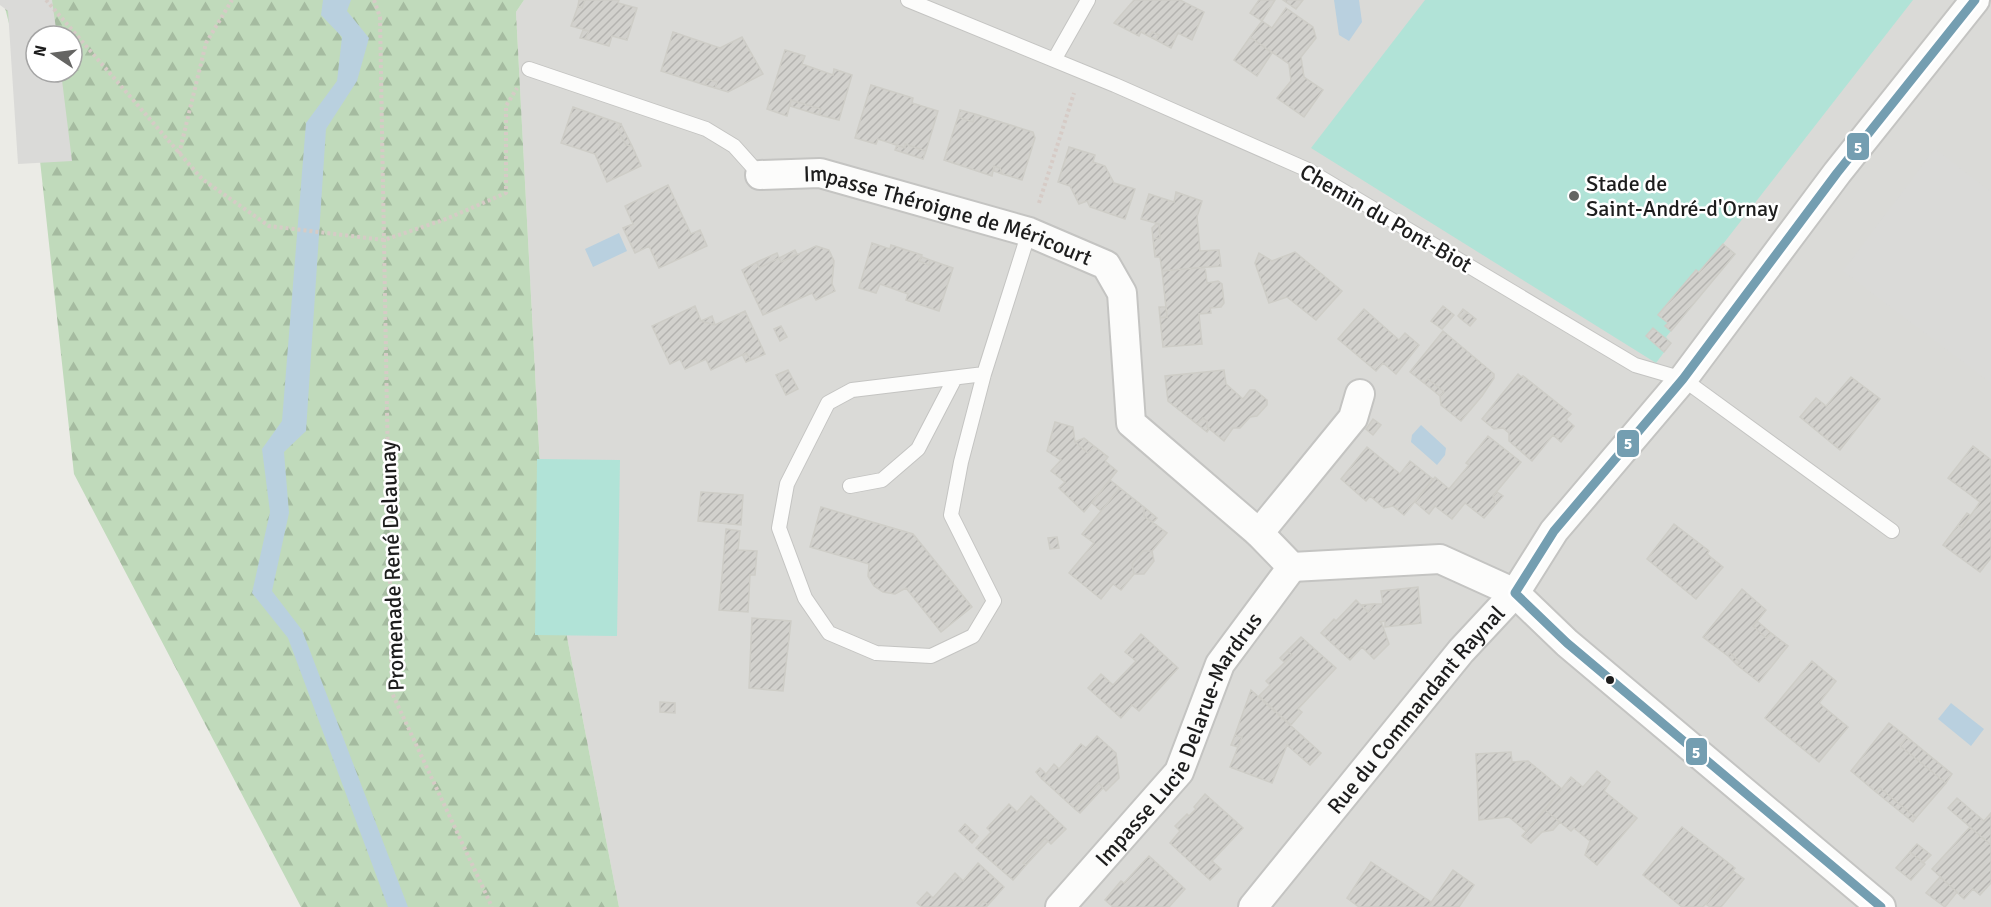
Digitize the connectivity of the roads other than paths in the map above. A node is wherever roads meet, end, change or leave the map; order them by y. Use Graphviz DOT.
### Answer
graph roads {
  1 [pos="908,0"];
  2 [pos="1088,0"];
  3 [pos="1965,4"];
  4 [pos="1054,60"];
  5 [pos="529,69"];
  6 [pos="760,175"];
  7 [pos="1029,232"];
  8 [pos="984,374"];
  9 [pos="955,378"];
  10 [pos="1683,379"];
  11 [pos="1360,394"];
  12 [pos="850,486"];
  13 [pos="1893,531"];
  14 [pos="1258,533"];
  15 [pos="1292,567"];
  16 [pos="1515,594"];
  17 [pos="1254,906"];
  18 [pos="1060,907"];
  19 [pos="1881,907"];
  1 -- 4 [label="lane, Chemin du Pont-Biot"];
  2 -- 4 [label="lane"];
  3 -- 10 [label="street, Rue du Commandant Raynal"];
  4 -- 10 [label="lane, Chemin du Pont-Biot"];
  5 -- 6 [label="lane, Impasse Théroigne de Méricourt"];
  6 -- 7 [label="street, Impasse Théroigne de Méricourt"];
  7 -- 8 [label="lane"];
  7 -- 14 [label="street, Impasse Théroigne de Méricourt"];
  8 -- 9 [label="lane"];
  8 -- 9 [label="lane"];
  9 -- 12 [label="lane"];
  10 -- 13 [label="lane, Chemin du Pont-Biot"];
  10 -- 16 [label="street, Rue du Commandant Raynal"];
  11 -- 14 [label="street"];
  14 -- 15 [label="street, Impasse Théroigne de Méricourt"];
  15 -- 16 [label="street"];
  15 -- 18 [label="street, Impasse Lucie Delarue-Mardrus"];
  16 -- 17 [label="street, Rue du Commandant Raynal"];
  16 -- 19 [label="street"];
}
